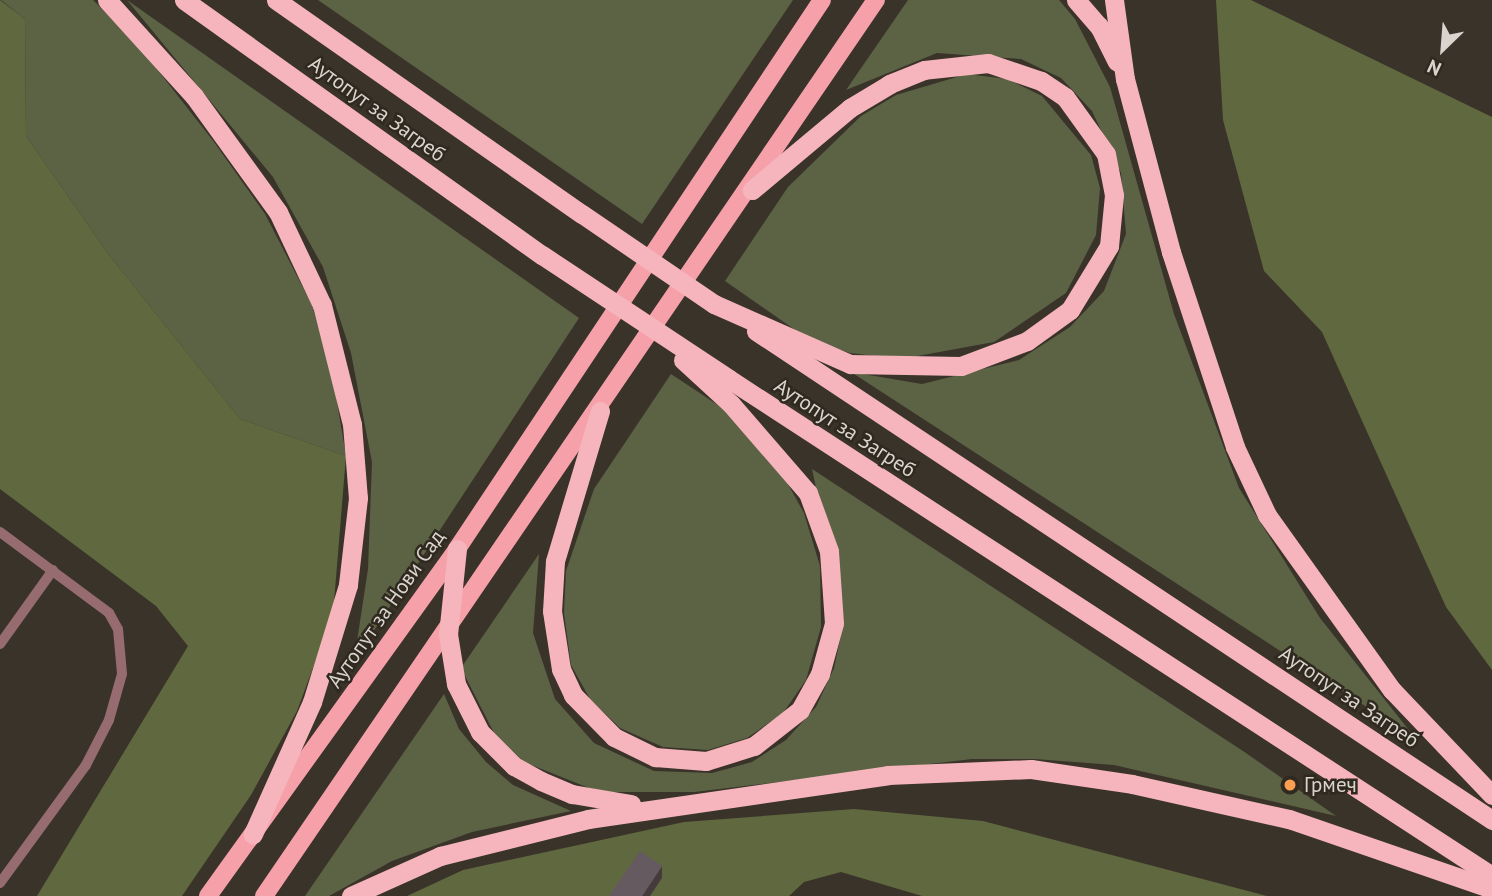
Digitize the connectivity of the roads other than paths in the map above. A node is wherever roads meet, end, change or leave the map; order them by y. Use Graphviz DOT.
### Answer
graph roads {
  1 [pos="107,0"];
  2 [pos="184,0"];
  3 [pos="276,0"];
  4 [pos="822,0"];
  5 [pos="876,0"];
  6 [pos="1076,0"];
  7 [pos="1114,0"];
  8 [pos="1125,79"];
  9 [pos="752,190"];
  10 [pos="714,304"];
  11 [pos="636,317"];
  12 [pos="600,411"];
  13 [pos="0,532"];
  14 [pos="457,549"];
  15 [pos="53,570"];
  16 [pos="448,634"];
  17 [pos="0,644"];
  18 [pos="1492,795"];
  19 [pos="660,806"];
  20 [pos="1492,820"];
  21 [pos="253,834"];
  22 [pos="1492,876"];
  23 [pos="0,883"];
  24 [pos="1492,889"];
  25 [pos="208,896"];
  26 [pos="264,896"];
  27 [pos="351,896"];
  1 -- 21 [label="highway"];
  2 -- 11 [label="highway, Аутопут за Загреб, bridge"];
  3 -- 10 [label="highway, Аутопут за Загреб, bridge"];
  4 -- 14 [label="main road, Аутопут за Нови Сад"];
  5 -- 9 [label="main road"];
  6 -- 8 [label="highway"];
  7 -- 8 [label="highway"];
  8 -- 18 [label="highway"];
  9 -- 10 [label="highway"];
  9 -- 12 [label="main road"];
  10 -- 20 [label="highway, Аутопут за Загреб"];
  11 -- 12 [label="highway, bridge"];
  11 -- 22 [label="highway, Аутопут за Загреб, bridge"];
  12 -- 16 [label="main road"];
  13 -- 15 [label="lane"];
  14 -- 16 [label="highway"];
  14 -- 21 [label="main road, Аутопут за Нови Сад"];
  15 -- 17 [label="lane"];
  15 -- 23 [label="lane"];
  16 -- 19 [label="highway"];
  16 -- 26 [label="main road"];
  19 -- 24 [label="highway"];
  19 -- 27 [label="highway"];
  21 -- 25 [label="main road, Аутопут за Нови Сад"];
}
